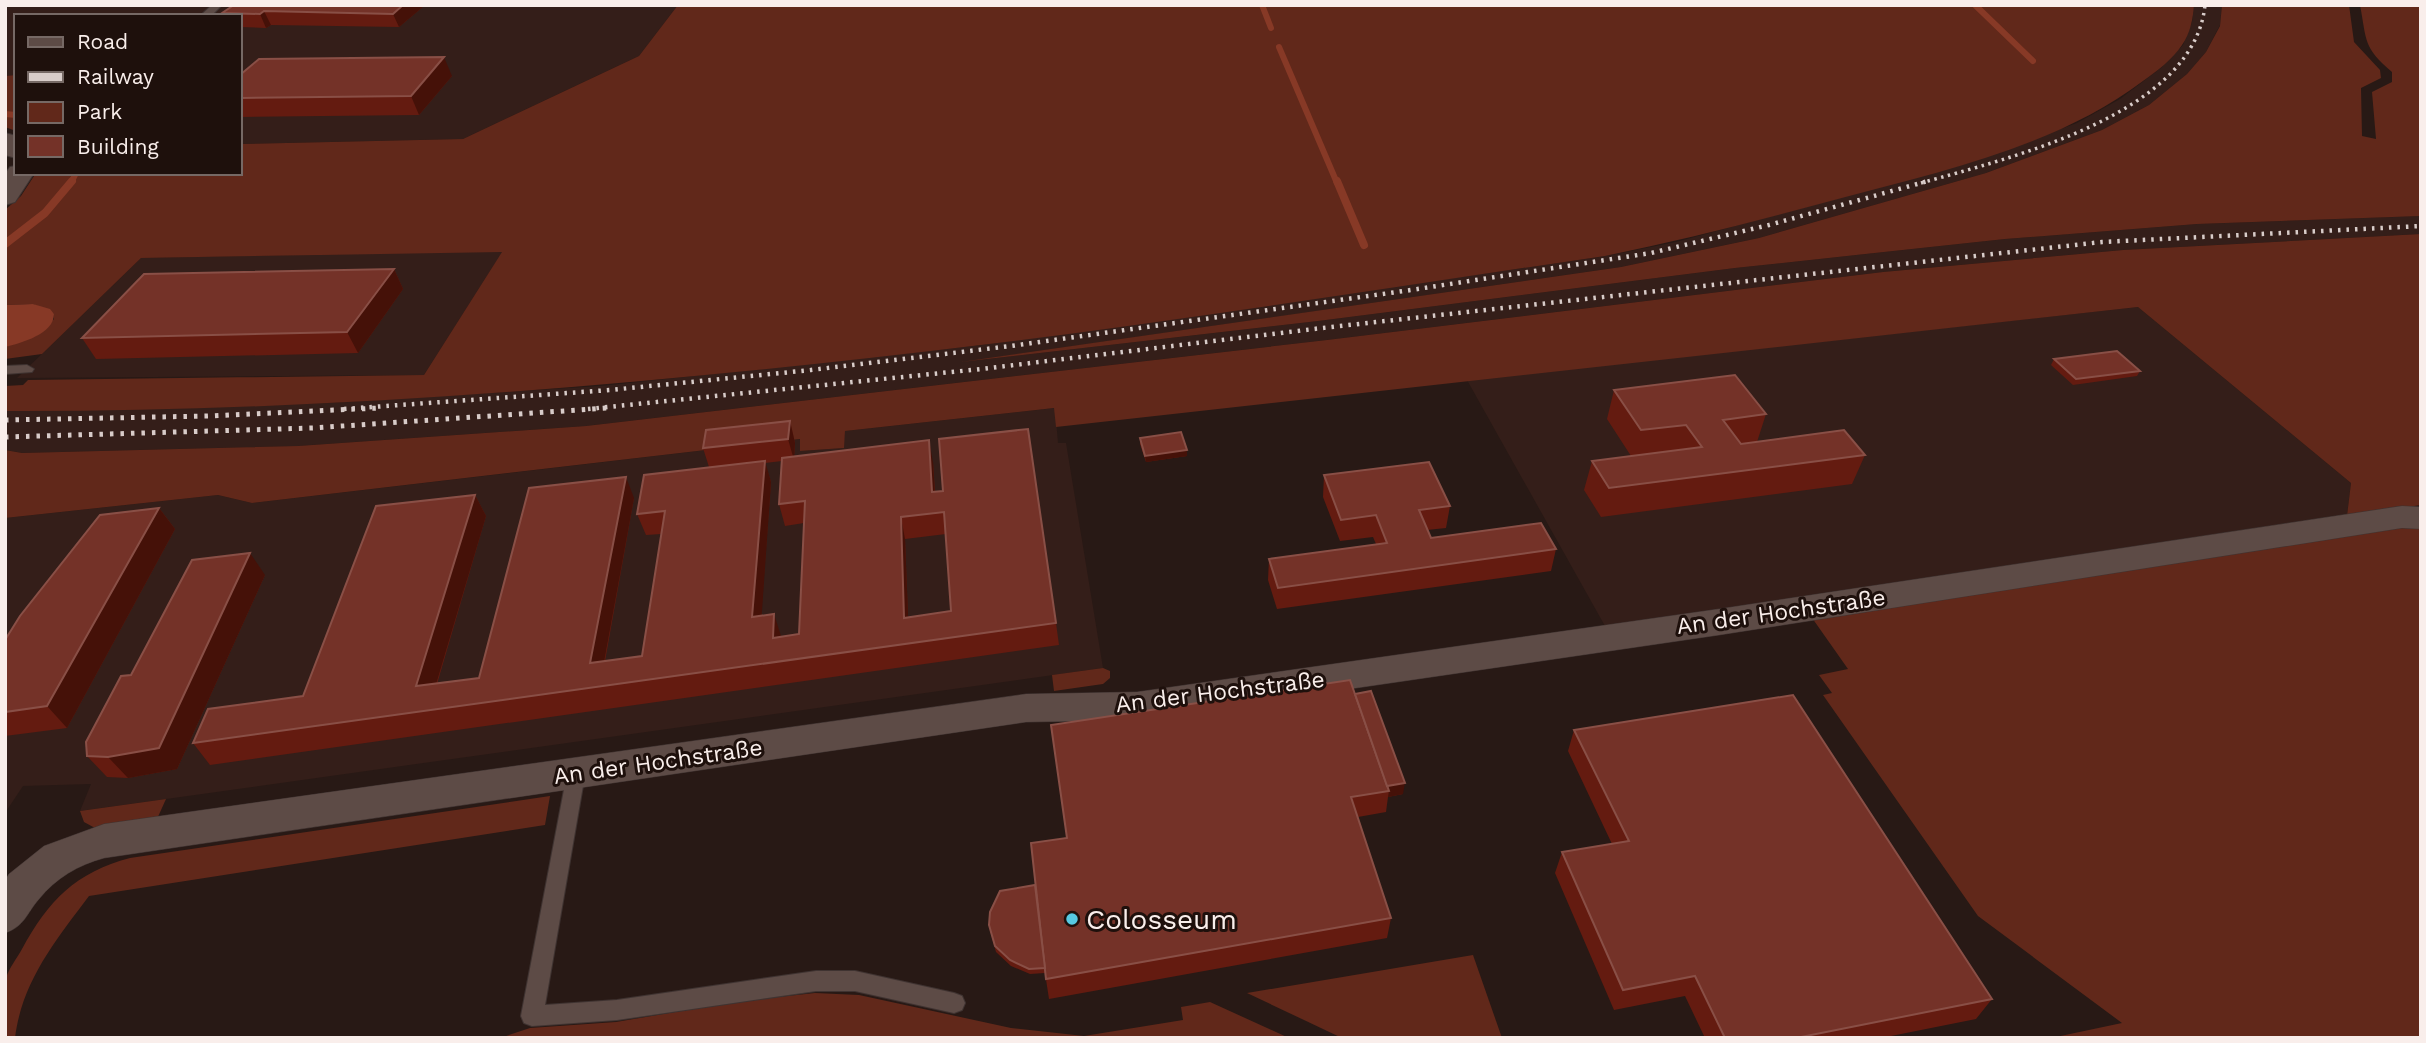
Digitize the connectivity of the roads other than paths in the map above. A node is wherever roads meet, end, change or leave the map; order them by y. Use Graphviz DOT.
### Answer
graph roads {
  1 [pos="19,175"];
  2 [pos="5,196"];
  3 [pos="27,369"];
  4 [pos="5,370"];
  5 [pos="2421,518"];
  6 [pos="576,774"];
  7 [pos="5,915"];
  8 [pos="954,1003"];
  1 -- 2 [label="main road"];
  3 -- 4 [label="lane"];
  5 -- 6 [label="street, An der Hochstraße"];
  6 -- 7 [label="street, An der Hochstraße"];
  6 -- 8 [label="lane"];
}
